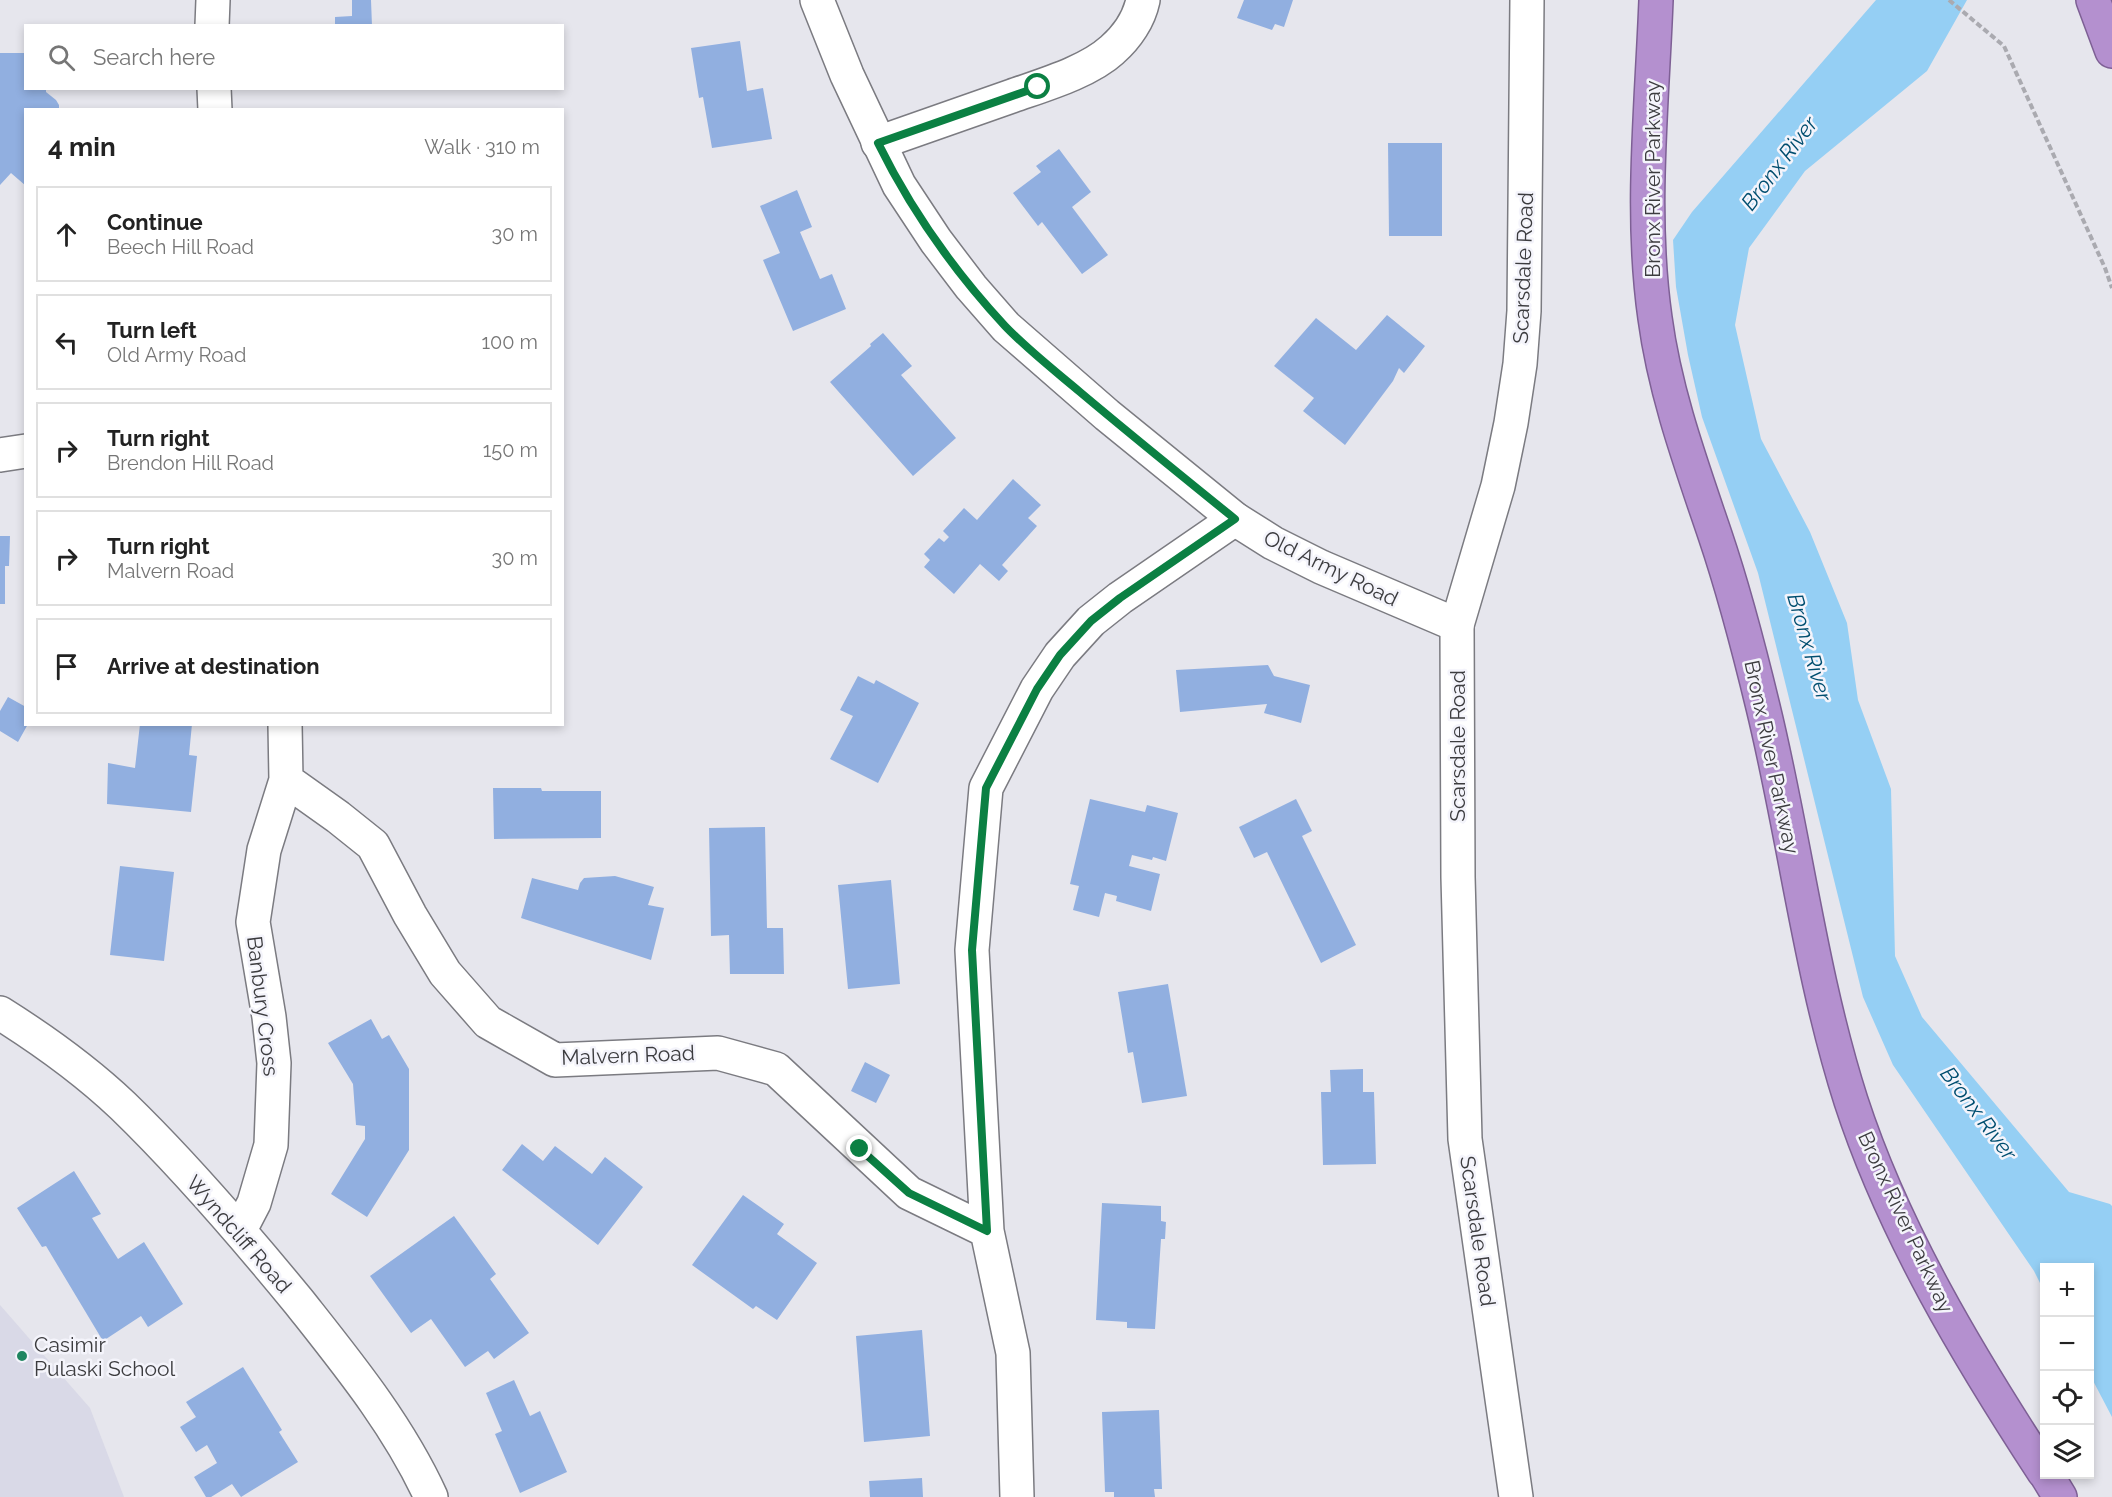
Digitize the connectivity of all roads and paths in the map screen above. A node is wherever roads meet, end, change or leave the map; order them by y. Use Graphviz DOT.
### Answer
graph roads {
  1 [pos="213,0"];
  2 [pos="817,0"];
  3 [pos="1143,0"];
  4 [pos="1527,0"];
  5 [pos="1656,0"];
  6 [pos="1949,0"];
  7 [pos="2093,0"];
  8 [pos="212,24"];
  9 [pos="2112,51"];
  10 [pos="214,90"];
  11 [pos="215,108"];
  12 [pos="878,143"];
  13 [pos="2112,288"];
  14 [pos="24,451"];
  15 [pos="0,455"];
  16 [pos="1235,519"];
  17 [pos="1457,625"];
  18 [pos="285,726"];
  19 [pos="286,780"];
  20 [pos="0,1013"];
  21 [pos="240,1230"];
  22 [pos="987,1231"];
  23 [pos="2040,1465"];
  24 [pos="2049,1479"];
  25 [pos="431,1497"];
  26 [pos="1017,1497"];
  27 [pos="1516,1497"];
  28 [pos="2060,1497"];
  1 -- 8 [label="street"];
  2 -- 12 [label="street, Old Army Road"];
  3 -- 12 [label="street"];
  4 -- 17 [label="street, Scarsdale Road"];
  5 -- 23 [label="highway, Bronx River Parkway"];
  6 -- 13 [label="path"];
  7 -- 9 [label="highway"];
  10 -- 11 [label="street"];
  12 -- 16 [label="street, Old Army Road"];
  14 -- 15 [label="street"];
  16 -- 17 [label="street, Old Army Road"];
  16 -- 22 [label="street"];
  17 -- 27 [label="street, Scarsdale Road"];
  18 -- 19 [label="street"];
  19 -- 21 [label="street, Banbury Cross"];
  19 -- 22 [label="street, Malvern Road"];
  20 -- 21 [label="street, Wyndcliff Road"];
  21 -- 25 [label="street, Wyndcliff Road"];
  22 -- 26 [label="street"];
  24 -- 28 [label="highway, Bronx River Parkway"];
}
